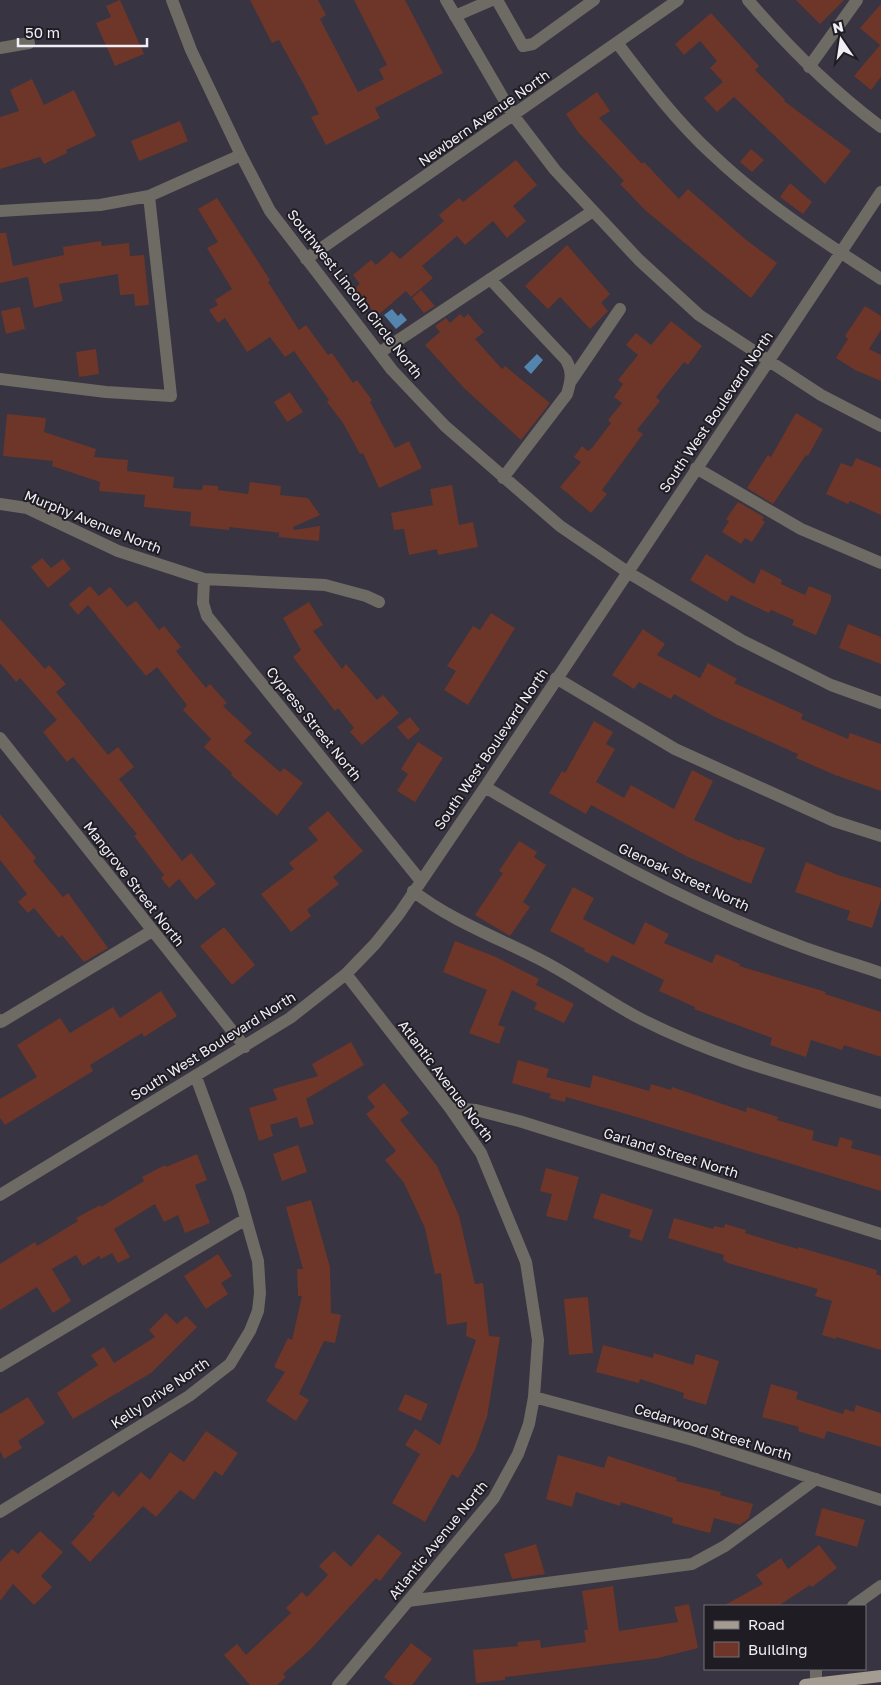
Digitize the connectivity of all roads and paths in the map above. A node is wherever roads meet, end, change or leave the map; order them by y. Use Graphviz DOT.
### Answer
graph roads {
  1 [pos="172,0"];
  2 [pos="446,0"];
  3 [pos="492,0"];
  4 [pos="497,0"];
  5 [pos="594,0"];
  6 [pos="678,0"];
  7 [pos="748,0"];
  8 [pos="857,0"];
  9 [pos="455,16"];
  10 [pos="28,43"];
  11 [pos="618,44"];
  12 [pos="0,48"];
  13 [pos="810,67"];
  14 [pos="514,115"];
  15 [pos="881,127"];
  16 [pos="240,155"];
  17 [pos="881,192"];
  18 [pos="149,196"];
  19 [pos="0,210"];
  20 [pos="592,211"];
  21 [pos="840,250"];
  22 [pos="306,259"];
  23 [pos="490,279"];
  24 [pos="881,279"];
  25 [pos="620,309"];
  26 [pos="379,353"];
  27 [pos="768,361"];
  28 [pos="0,379"];
  29 [pos="571,381"];
  30 [pos="881,426"];
  31 [pos="696,468"];
  32 [pos="502,478"];
  33 [pos="0,504"];
  34 [pos="881,563"];
  35 [pos="629,573"];
  36 [pos="204,579"];
  37 [pos="379,602"];
  38 [pos="556,678"];
  39 [pos="881,703"];
  40 [pos="0,738"];
  41 [pos="485,787"];
  42 [pos="881,836"];
  43 [pos="417,885"];
  44 [pos="152,931"];
  45 [pos="881,973"];
  46 [pos="346,974"];
  47 [pos="0,1020"];
  48 [pos="245,1047"];
  49 [pos="196,1076"];
  50 [pos="881,1104"];
  51 [pos="450,1108"];
  52 [pos="0,1195"];
  53 [pos="246,1219"];
  54 [pos="881,1234"];
  55 [pos="0,1366"];
  56 [pos="534,1396"];
  57 [pos="816,1479"];
  58 [pos="881,1500"];
  59 [pos="0,1512"];
  60 [pos="881,1586"];
  61 [pos="408,1601"];
  62 [pos="854,1605"];
  63 [pos="816,1670"];
  64 [pos="881,1676"];
  65 [pos="812,1684"];
  66 [pos="338,1685"];
  1 -- 16 [label="street, Southwest Lincoln Circle North"];
  2 -- 9 [label="street"];
  3 -- 9 [label="street"];
  4 -- 5 [label="street"];
  6 -- 11 [label="street, Newbern Avenue North"];
  7 -- 13 [label="street"];
  8 -- 13 [label="street"];
  9 -- 14 [label="street"];
  10 -- 12 [label="street"];
  11 -- 14 [label="street, Newbern Avenue North"];
  11 -- 21 [label="street"];
  13 -- 15 [label="street"];
  14 -- 20 [label="street"];
  14 -- 22 [label="street, Newbern Avenue North"];
  16 -- 18 [label="street"];
  16 -- 22 [label="street, Southwest Lincoln Circle North"];
  17 -- 21 [label="street, South West Boulevard North"];
  18 -- 19 [label="street"];
  18 -- 28 [label="street"];
  20 -- 23 [label="street"];
  20 -- 27 [label="street"];
  21 -- 24 [label="street"];
  21 -- 27 [label="street, South West Boulevard North"];
  22 -- 26 [label="street, Southwest Lincoln Circle North"];
  23 -- 26 [label="street"];
  23 -- 29 [label="street"];
  25 -- 29 [label="street"];
  26 -- 32 [label="street, Southwest Lincoln Circle North"];
  27 -- 30 [label="street"];
  27 -- 31 [label="street, South West Boulevard North"];
  29 -- 32 [label="street"];
  31 -- 34 [label="street"];
  31 -- 35 [label="street, South West Boulevard North"];
  32 -- 35 [label="street, Southwest Lincoln Circle North"];
  33 -- 36 [label="street, Murphy Avenue North"];
  35 -- 38 [label="street, South West Boulevard North"];
  35 -- 39 [label="street, Southwest Lincoln Circle North"];
  36 -- 37 [label="street, Murphy Avenue North"];
  36 -- 43 [label="street, Cypress Street North"];
  38 -- 41 [label="street, South West Boulevard North"];
  38 -- 42 [label="street"];
  40 -- 44 [label="street, Mangrove Street North"];
  41 -- 43 [label="street, South West Boulevard North"];
  41 -- 45 [label="street, Glenoak Street North"];
  43 -- 46 [label="street, South West Boulevard North"];
  43 -- 50 [label="street, Cypress Street North"];
  44 -- 47 [label="street"];
  44 -- 48 [label="street, Mangrove Street North"];
  46 -- 48 [label="street, South West Boulevard North"];
  46 -- 51 [label="street, Atlantic Avenue North"];
  48 -- 49 [label="street, South West Boulevard North"];
  49 -- 52 [label="street, South West Boulevard North"];
  49 -- 53 [label="street, Kelly Drive North"];
  51 -- 54 [label="street, Garland Street North"];
  51 -- 56 [label="street, Atlantic Avenue North"];
  53 -- 55 [label="street"];
  53 -- 59 [label="street, Kelly Drive North"];
  56 -- 57 [label="street, Cedarwood Street North"];
  56 -- 61 [label="street, Atlantic Avenue North"];
  57 -- 58 [label="street, Cedarwood Street North"];
  57 -- 61 [label="street"];
  60 -- 62 [label="street"];
  61 -- 66 [label="street, Atlantic Avenue North"];
  63 -- 65 [label="street"];
  64 -- 65 [label="main road"];
}
